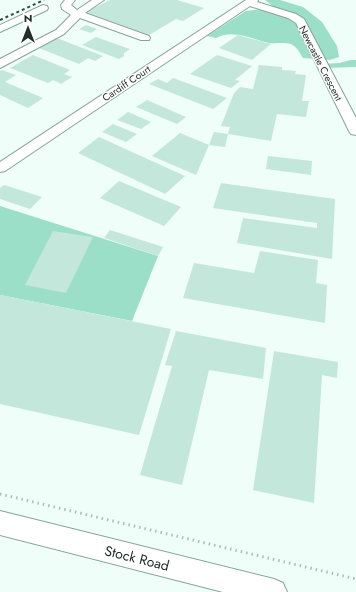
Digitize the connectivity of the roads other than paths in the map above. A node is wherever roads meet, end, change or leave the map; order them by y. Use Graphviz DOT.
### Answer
graph roads {
  1 [pos="70,0"];
  2 [pos="99,0"];
  3 [pos="252,1"];
  4 [pos="43,8"];
  5 [pos="79,15"];
  6 [pos="0,28"];
  7 [pos="145,38"];
  8 [pos="2,63"];
  9 [pos="356,131"];
  10 [pos="0,168"];
  11 [pos="0,524"];
  12 [pos="274,592"];
  1 -- 5 [label="street"];
  2 -- 5 [label="street"];
  3 -- 9 [label="street, Newcastle Crescent"];
  3 -- 10 [label="street, Cardiff Court"];
  4 -- 6 [label="street"];
  5 -- 7 [label="street"];
  5 -- 8 [label="street"];
  11 -- 12 [label="street, Stock Road"];
}
